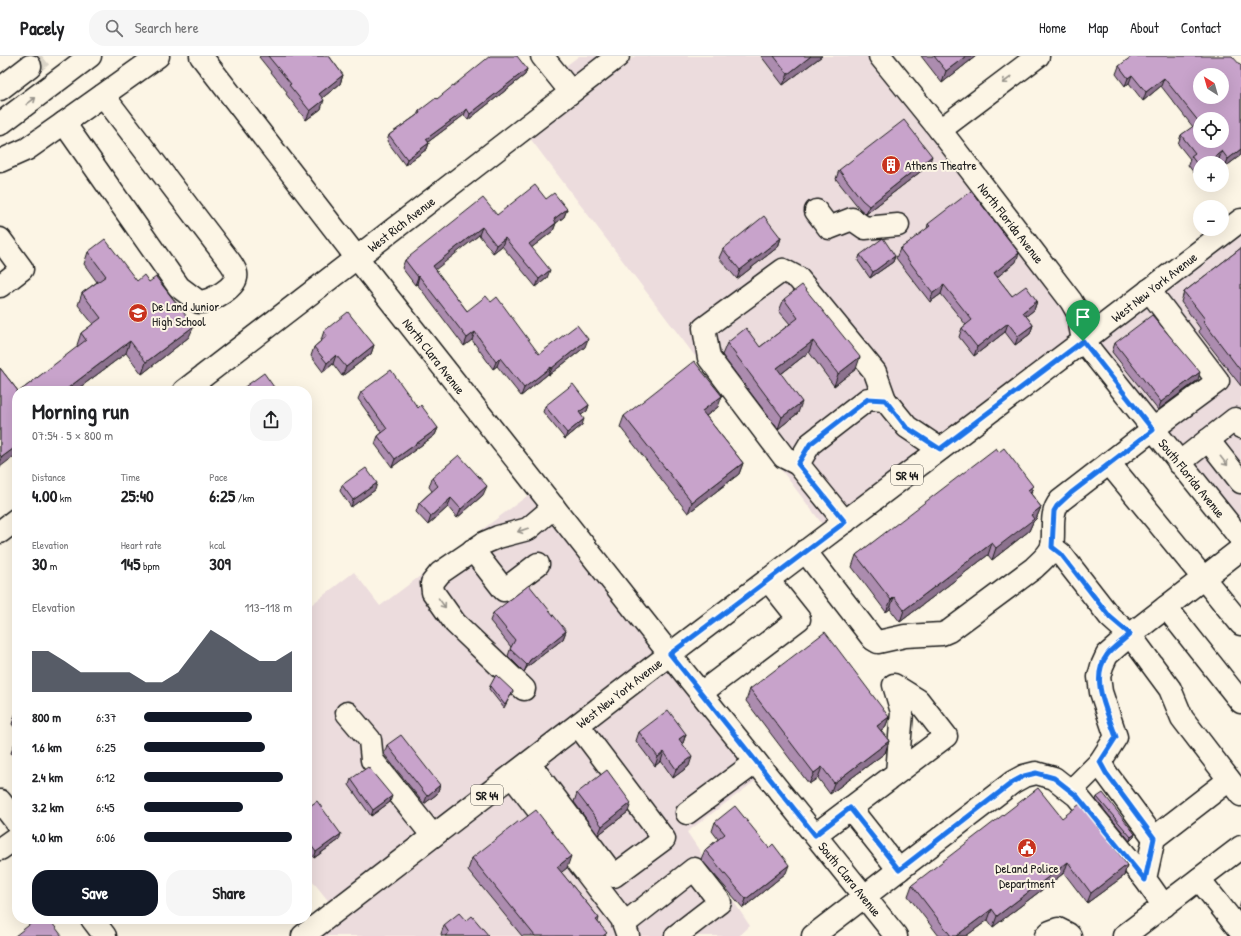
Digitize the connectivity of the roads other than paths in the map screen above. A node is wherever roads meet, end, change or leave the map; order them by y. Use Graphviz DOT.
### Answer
graph roads {
  1 [pos="90,56"];
  2 [pos="158,56"];
  3 [pos="201,56"];
  4 [pos="542,56"];
  5 [pos="618,56"];
  6 [pos="880,56"];
  7 [pos="1038,56"];
  8 [pos="30,66"];
  9 [pos="0,90"];
  10 [pos="571,92"];
  11 [pos="103,96"];
  12 [pos="64,123"];
  13 [pos="0,124"];
  14 [pos="940,130"];
  15 [pos="0,161"];
  16 [pos="816,211"];
  17 [pos="1241,220"];
  18 [pos="898,226"];
  19 [pos="0,240"];
  20 [pos="357,258"];
  21 [pos="0,286"];
  22 [pos="1149,290"];
  23 [pos="1083,341"];
  24 [pos="191,386"];
  25 [pos="885,400"];
  26 [pos="1241,427"];
  27 [pos="1153,430"];
  28 [pos="1208,440"];
  29 [pos="940,449"];
  30 [pos="1180,462"];
  31 [pos="1109,463"];
  32 [pos="798,464"];
  33 [pos="1241,482"];
  34 [pos="554,507"];
  35 [pos="845,522"];
  36 [pos="12,523"];
  37 [pos="0,532"];
  38 [pos="1240,539"];
  39 [pos="1052,547"];
  40 [pos="473,550"];
  41 [pos="805,551"];
  42 [pos="538,564"];
  43 [pos="1204,578"];
  44 [pos="768,580"];
  45 [pos="1166,607"];
  46 [pos="1241,624"];
  47 [pos="1130,634"];
  48 [pos="670,654"];
  49 [pos="524,689"];
  50 [pos="701,693"];
  51 [pos="1241,702"];
  52 [pos="347,713"];
  53 [pos="578,724"];
  54 [pos="529,762"];
  55 [pos="756,762"];
  56 [pos="1100,762"];
  57 [pos="896,773"];
  58 [pos="512,776"];
  59 [pos="1235,787"];
  60 [pos="1071,791"];
  61 [pos="0,801"];
  62 [pos="850,808"];
  63 [pos="686,813"];
  64 [pos="12,817"];
  65 [pos="815,835"];
  66 [pos="433,836"];
  67 [pos="1154,838"];
  68 [pos="12,841"];
  69 [pos="1241,847"];
  70 [pos="0,849"];
  71 [pos="899,870"];
  72 [pos="1199,879"];
  73 [pos="1145,880"];
  74 [pos="865,897"];
  75 [pos="1164,906"];
  76 [pos="96,924"];
  77 [pos="626,930"];
  78 [pos="1241,932"];
  79 [pos="105,936"];
  80 [pos="303,936"];
  81 [pos="676,936"];
  82 [pos="813,936"];
  83 [pos="896,936"];
  84 [pos="1046,936"];
  85 [pos="1070,936"];
  86 [pos="1124,936"];
  13 -- 1 [label="street, one-way"];
  2 -- 11 [label="street"];
  3 -- 20 [label="street, North Clara Avenue"];
  4 -- 10 [label="street"];
  5 -- 10 [label="street, West Rich Avenue"];
  6 -- 14 [label="street, North Florida Avenue"];
  7 -- 14 [label="street, one-way"];
  8 -- 9 [label="street"];
  10 -- 20 [label="street, West Rich Avenue"];
  11 -- 12 [label="street"];
  11 -- 12 [label="street"];
  12 -- 15 [label="street"];
  14 -- 23 [label="street, North Florida Avenue"];
  16 -- 18 [label="street"];
  17 -- 22 [label="street, West New York Avenue / SR 44"];
  19 -- 21 [label="street"];
  20 -- 24 [label="street, West Rich Avenue"];
  20 -- 34 [label="street, North Clara Avenue"];
  22 -- 23 [label="street, West New York Avenue / SR 44"];
  22 -- 27 [label="street"];
  23 -- 27 [label="street, South Florida Avenue"];
  23 -- 29 [label="street, West New York Avenue / SR 44"];
  25 -- 29 [label="street"];
  25 -- 32 [label="street"];
  25 -- 32 [label="street"];
  26 -- 28 [label="street"];
  27 -- 30 [label="street, South Florida Avenue"];
  27 -- 31 [label="street"];
  28 -- 30 [label="street"];
  28 -- 33 [label="street, one-way"];
  29 -- 35 [label="street, West New York Avenue / SR 44"];
  30 -- 38 [label="street, South Florida Avenue"];
  31 -- 39 [label="street"];
  31 -- 43 [label="street"];
  32 -- 35 [label="street"];
  34 -- 40 [label="street, one-way"];
  34 -- 48 [label="street, North Clara Avenue"];
  35 -- 41 [label="street, West New York Avenue / SR 44"];
  36 -- 37 [label="street"];
  38 -- 43 [label="street"];
  39 -- 41 [label="street"];
  39 -- 47 [label="street"];
  40 -- 42 [label="street"];
  40 -- 49 [label="street, one-way"];
  41 -- 44 [label="street, West New York Avenue / SR 44"];
  43 -- 45 [label="street"];
  43 -- 46 [label="street"];
  44 -- 48 [label="street, West New York Avenue / SR 44"];
  44 -- 50 [label="street"];
  45 -- 47 [label="street"];
  45 -- 51 [label="street"];
  47 -- 56 [label="street"];
  47 -- 59 [label="street"];
  48 -- 50 [label="street, South Clara Avenue"];
  48 -- 53 [label="street, West New York Avenue / SR 44"];
  50 -- 55 [label="street, South Clara Avenue"];
  52 -- 66 [label="street"];
  53 -- 54 [label="street, West New York Avenue / SR 44"];
  53 -- 54 [label="street"];
  54 -- 58 [label="street, West New York Avenue / SR 44"];
  55 -- 63 [label="street"];
  55 -- 65 [label="street, South Clara Avenue"];
  56 -- 60 [label="street"];
  56 -- 67 [label="street"];
  57 -- 62 [label="street"];
  58 -- 66 [label="street, West New York Avenue / SR 44"];
  58 -- 77 [label="street"];
  59 -- 67 [label="street"];
  60 -- 71 [label="street"];
  60 -- 73 [label="street"];
  61 -- 64 [label="street"];
  62 -- 65 [label="street"];
  62 -- 71 [label="street"];
  65 -- 74 [label="street, South Clara Avenue"];
  66 -- 80 [label="street, West New York Avenue / SR 44"];
  67 -- 73 [label="street"];
  68 -- 70 [label="street"];
  69 -- 72 [label="street"];
  71 -- 74 [label="street"];
  72 -- 75 [label="street"];
  72 -- 78 [label="street"];
  73 -- 75 [label="street"];
  74 -- 82 [label="street"];
  74 -- 83 [label="street, South Clara Avenue"];
  75 -- 86 [label="street"];
  76 -- 79 [label="street"];
  77 -- 81 [label="street"];
  84 -- 85 [label="street"];
}
